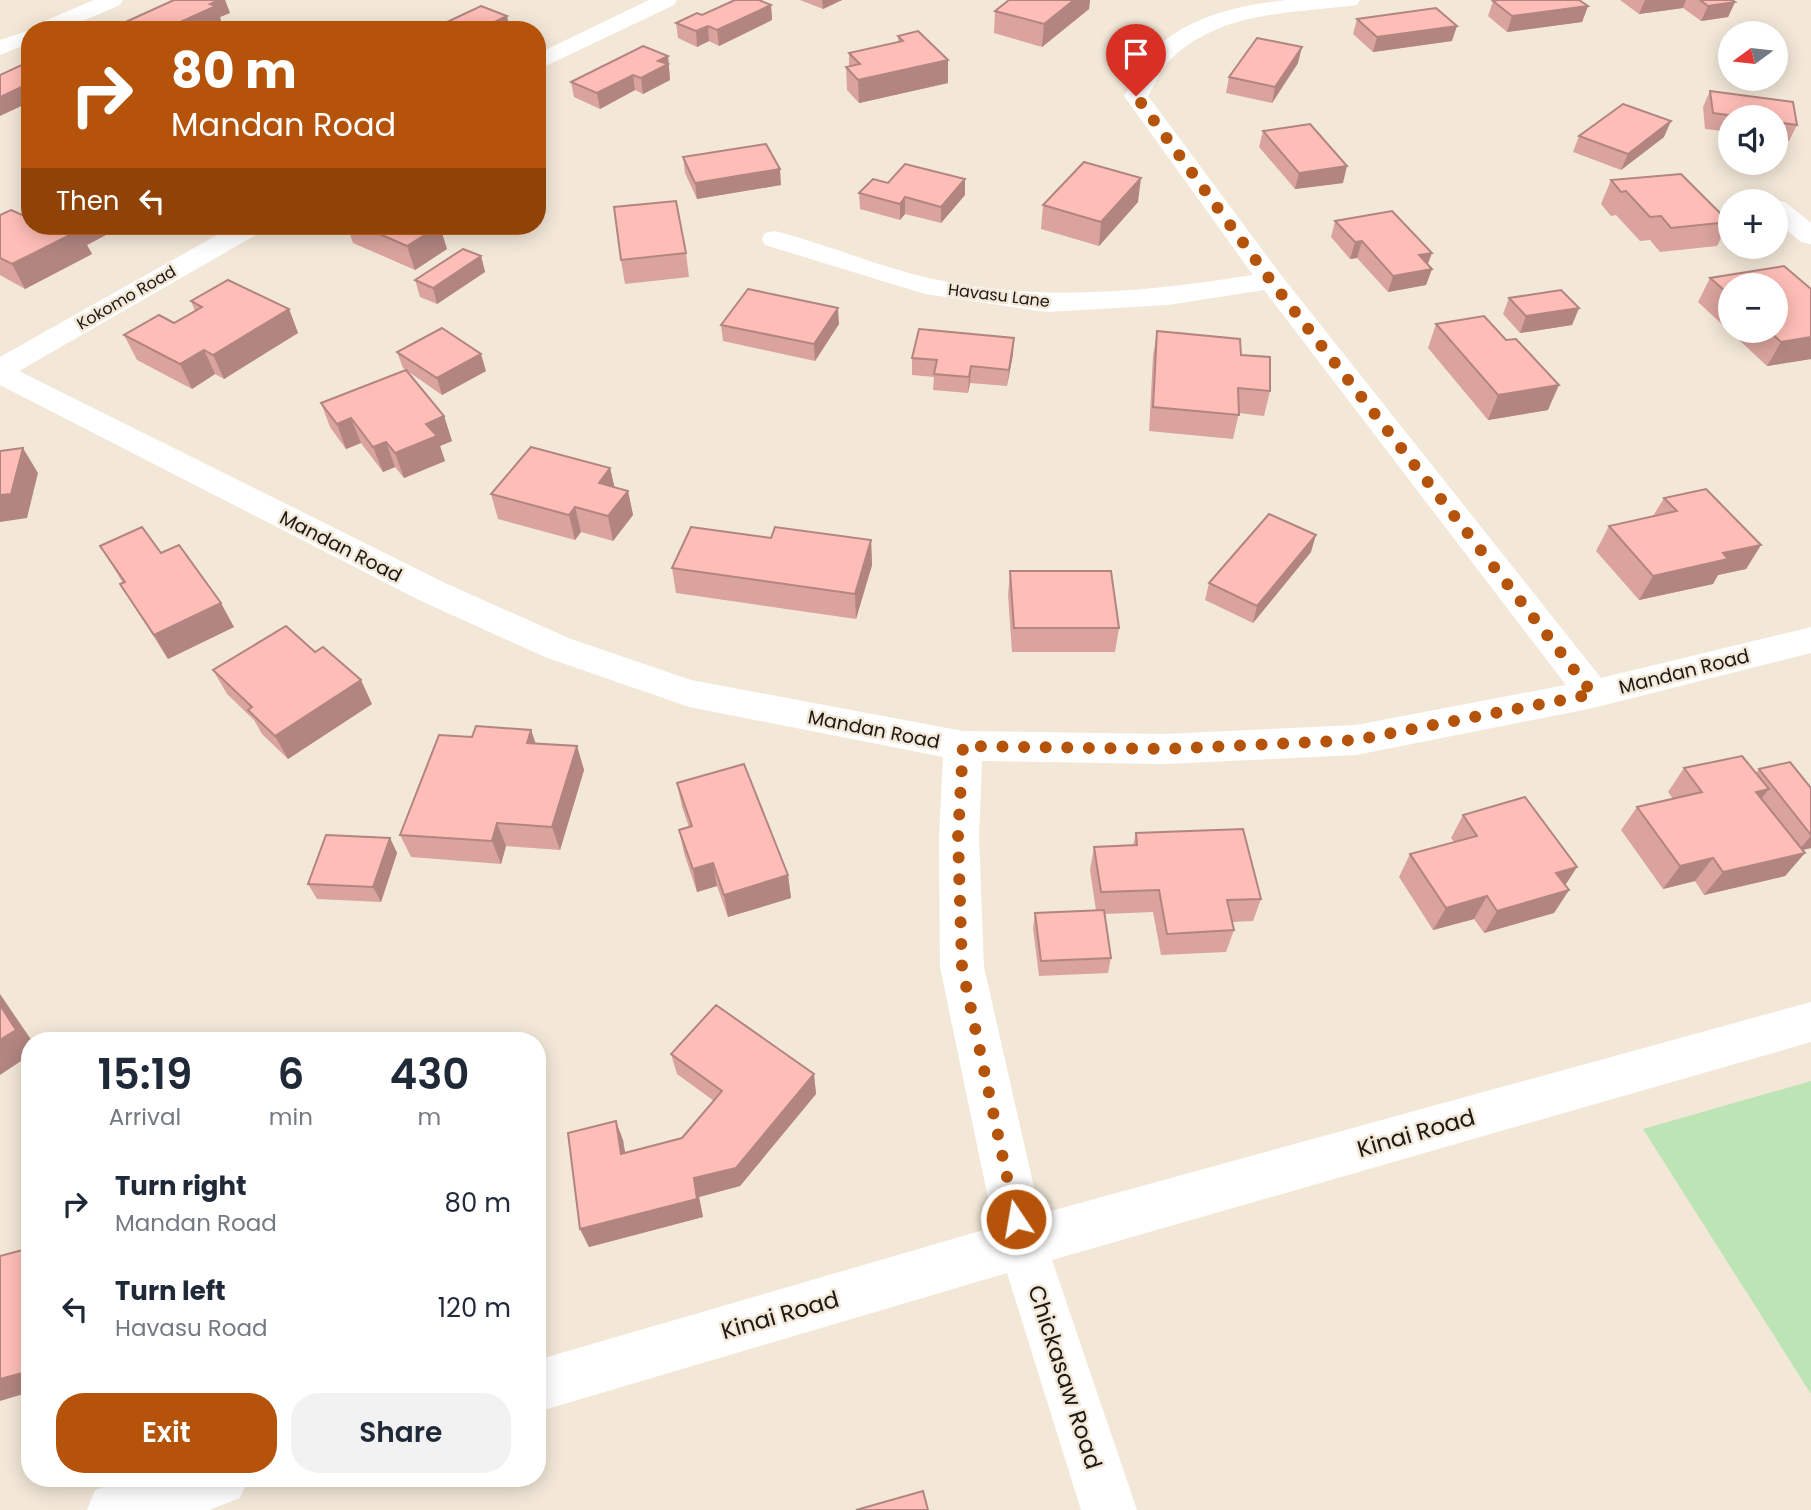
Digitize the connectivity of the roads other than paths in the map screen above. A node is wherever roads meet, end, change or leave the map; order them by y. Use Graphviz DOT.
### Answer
graph roads {
  1 [pos="111,0"];
  2 [pos="666,0"];
  3 [pos="1349,0"];
  4 [pos="63,21"];
  5 [pos="21,39"];
  6 [pos="0,48"];
  7 [pos="546,59"];
  8 [pos="1788,218"];
  9 [pos="236,235"];
  10 [pos="1811,236"];
  11 [pos="775,239"];
  12 [pos="1271,281"];
  13 [pos="0,371"];
  14 [pos="1811,640"];
  15 [pos="1593,694"];
  16 [pos="963,746"];
  17 [pos="1811,1022"];
  18 [pos="1022,1244"];
  19 [pos="546,1383"];
  20 [pos="194,1487"];
  21 [pos="115,1510"];
  22 [pos="1109,1510"];
  1 -- 4 [label="street"];
  2 -- 7 [label="street"];
  3 -- 12 [label="street"];
  5 -- 6 [label="street"];
  8 -- 10 [label="street"];
  9 -- 13 [label="street, Kokomo Road"];
  11 -- 12 [label="street, Havasu Lane"];
  12 -- 15 [label="street"];
  13 -- 16 [label="street, Mandan Road"];
  14 -- 15 [label="street, Mandan Road"];
  15 -- 16 [label="street, Mandan Road"];
  16 -- 18 [label="street"];
  17 -- 18 [label="street, Kinai Road"];
  18 -- 19 [label="street, Kinai Road"];
  18 -- 22 [label="street, Chickasaw Road"];
  20 -- 21 [label="street"];
}
